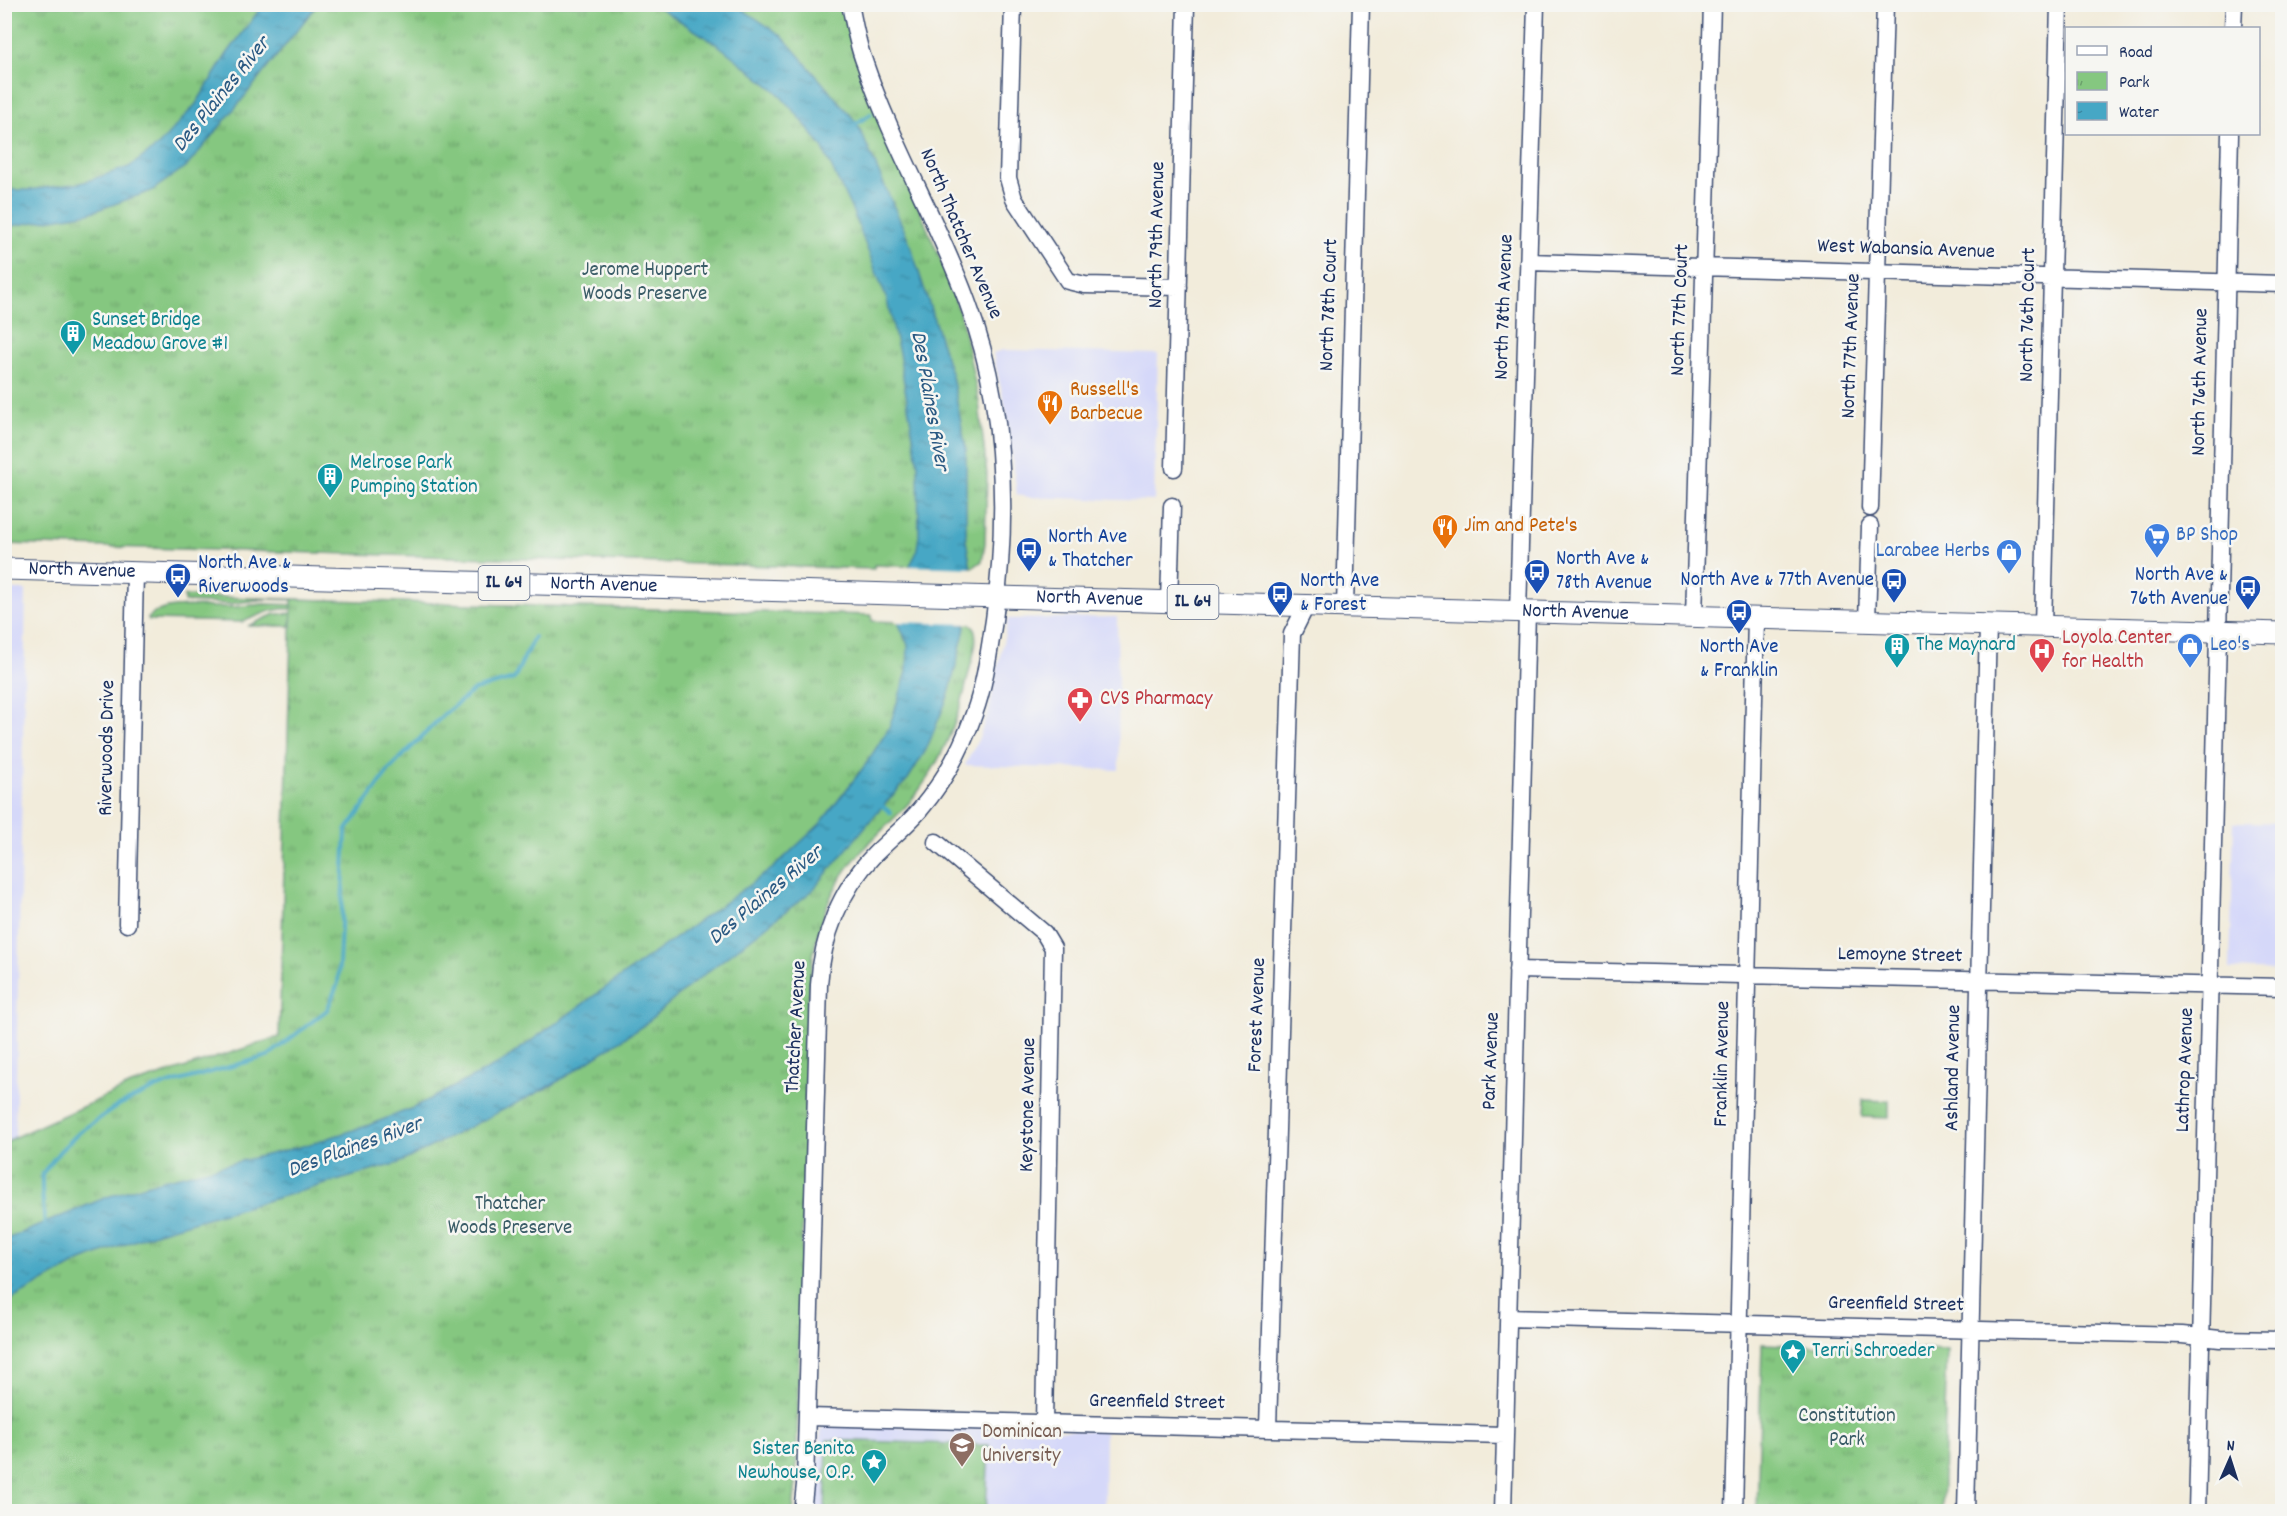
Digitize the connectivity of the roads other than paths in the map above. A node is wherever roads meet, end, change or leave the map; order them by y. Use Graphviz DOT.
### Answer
graph roads {
  1 [pos="850,4"];
  2 [pos="1013,4"];
  3 [pos="1186,4"];
  4 [pos="1361,4"];
  5 [pos="1536,4"];
  6 [pos="1712,4"];
  7 [pos="1885,4"];
  8 [pos="2059,4"];
  9 [pos="2234,4"];
  10 [pos="2233,27"];
  11 [pos="2230,135"];
  12 [pos="1528,262"];
  13 [pos="1704,267"];
  14 [pos="1877,272"];
  15 [pos="2052,277"];
  16 [pos="2226,283"];
  17 [pos="2283,284"];
  18 [pos="1179,287"];
  19 [pos="1174,468"];
  20 [pos="1172,506"];
  21 [pos="1870,508"];
  22 [pos="1870,526"];
  23 [pos="4,570"];
  24 [pos="135,573"];
  25 [pos="998,596"];
  26 [pos="1169,602"];
  27 [pos="1306,606"];
  28 [pos="1345,607"];
  29 [pos="1522,612"];
  30 [pos="1694,616"];
  31 [pos="1756,618"];
  32 [pos="1867,621"];
  33 [pos="1988,625"];
  34 [pos="2043,626"];
  35 [pos="2218,631"];
  36 [pos="2283,633"];
  37 [pos="936,842"];
  38 [pos="127,924"];
  39 [pos="1517,970"];
  40 [pos="1747,975"];
  41 [pos="1978,981"];
  42 [pos="2210,986"];
  43 [pos="2283,987"];
  44 [pos="1508,1318"];
  45 [pos="1739,1324"];
  46 [pos="1970,1329"];
  47 [pos="2201,1337"];
  48 [pos="2283,1340"];
  49 [pos="808,1416"];
  50 [pos="1044,1423"];
  51 [pos="1268,1428"];
  52 [pos="1505,1436"];
  53 [pos="802,1512"];
  54 [pos="1503,1512"];
  55 [pos="1734,1512"];
  56 [pos="1966,1512"];
  57 [pos="2197,1512"];
  1 -- 25 [label="street, North Thatcher Avenue"];
  2 -- 18 [label="street"];
  3 -- 18 [label="street, North 79th Avenue"];
  4 -- 28 [label="street, North 78th Court"];
  5 -- 12 [label="street, North 78th Avenue"];
  6 -- 13 [label="street, North 77th Court"];
  7 -- 14 [label="street, North 77th Avenue"];
  8 -- 15 [label="street, North 76th Court"];
  9 -- 10 [label="street"];
  11 -- 16 [label="street, North 76th Avenue"];
  12 -- 13 [label="street, West Wabansia Avenue"];
  12 -- 29 [label="street, North 78th Avenue"];
  13 -- 14 [label="street, West Wabansia Avenue"];
  13 -- 30 [label="street, North 77th Court"];
  14 -- 15 [label="street, West Wabansia Avenue"];
  14 -- 21 [label="street, North 77th Avenue"];
  15 -- 16 [label="street, West Wabansia Avenue"];
  15 -- 34 [label="street, North 76th Court"];
  16 -- 17 [label="street, West Wabansia Avenue"];
  16 -- 35 [label="street, North 76th Avenue"];
  18 -- 19 [label="street, North 79th Avenue"];
  20 -- 26 [label="street"];
  22 -- 32 [label="street"];
  23 -- 24 [label="main road, North Avenue / IL 64"];
  24 -- 25 [label="main road, North Avenue / IL 64"];
  24 -- 38 [label="street, Riverwoods Drive"];
  25 -- 26 [label="main road, North Avenue / IL 64"];
  25 -- 49 [label="street, Thatcher Avenue"];
  26 -- 27 [label="main road, North Avenue / IL 64"];
  27 -- 28 [label="main road, North Avenue / IL 64"];
  27 -- 51 [label="street, Forest Avenue"];
  28 -- 29 [label="main road, North Avenue / IL 64"];
  29 -- 30 [label="main road, North Avenue / IL 64"];
  29 -- 39 [label="street, Park Avenue"];
  30 -- 31 [label="main road, North Avenue / IL 64"];
  31 -- 32 [label="main road, North Avenue / IL 64"];
  31 -- 40 [label="street, Franklin Avenue"];
  32 -- 33 [label="main road, North Avenue / IL 64"];
  33 -- 34 [label="main road, North Avenue / IL 64"];
  33 -- 41 [label="street, Ashland Avenue"];
  34 -- 35 [label="main road, North Avenue / IL 64"];
  35 -- 36 [label="main road, North Avenue / IL 64"];
  35 -- 42 [label="street, Lathrop Avenue"];
  37 -- 50 [label="street, Keystone Avenue"];
  39 -- 40 [label="street, Lemoyne Street"];
  39 -- 44 [label="street, Park Avenue"];
  40 -- 41 [label="street, Lemoyne Street"];
  40 -- 45 [label="street, Franklin Avenue"];
  41 -- 42 [label="street, Lemoyne Street"];
  41 -- 46 [label="street, Ashland Avenue"];
  42 -- 43 [label="street, Lemoyne Street"];
  42 -- 47 [label="street, Lathrop Avenue"];
  44 -- 45 [label="street, Greenfield Street"];
  44 -- 52 [label="street, Park Avenue"];
  45 -- 46 [label="street, Greenfield Street"];
  45 -- 55 [label="street, Franklin Avenue"];
  46 -- 47 [label="street, Greenfield Street"];
  46 -- 56 [label="street, Ashland Avenue"];
  47 -- 48 [label="street, Greenfield Street"];
  47 -- 57 [label="street, Lathrop Avenue"];
  49 -- 50 [label="street, Greenfield Street"];
  49 -- 53 [label="street, Thatcher Avenue"];
  50 -- 51 [label="street, Greenfield Street"];
  51 -- 52 [label="street, Greenfield Street"];
  52 -- 54 [label="street, Park Avenue"];
}
